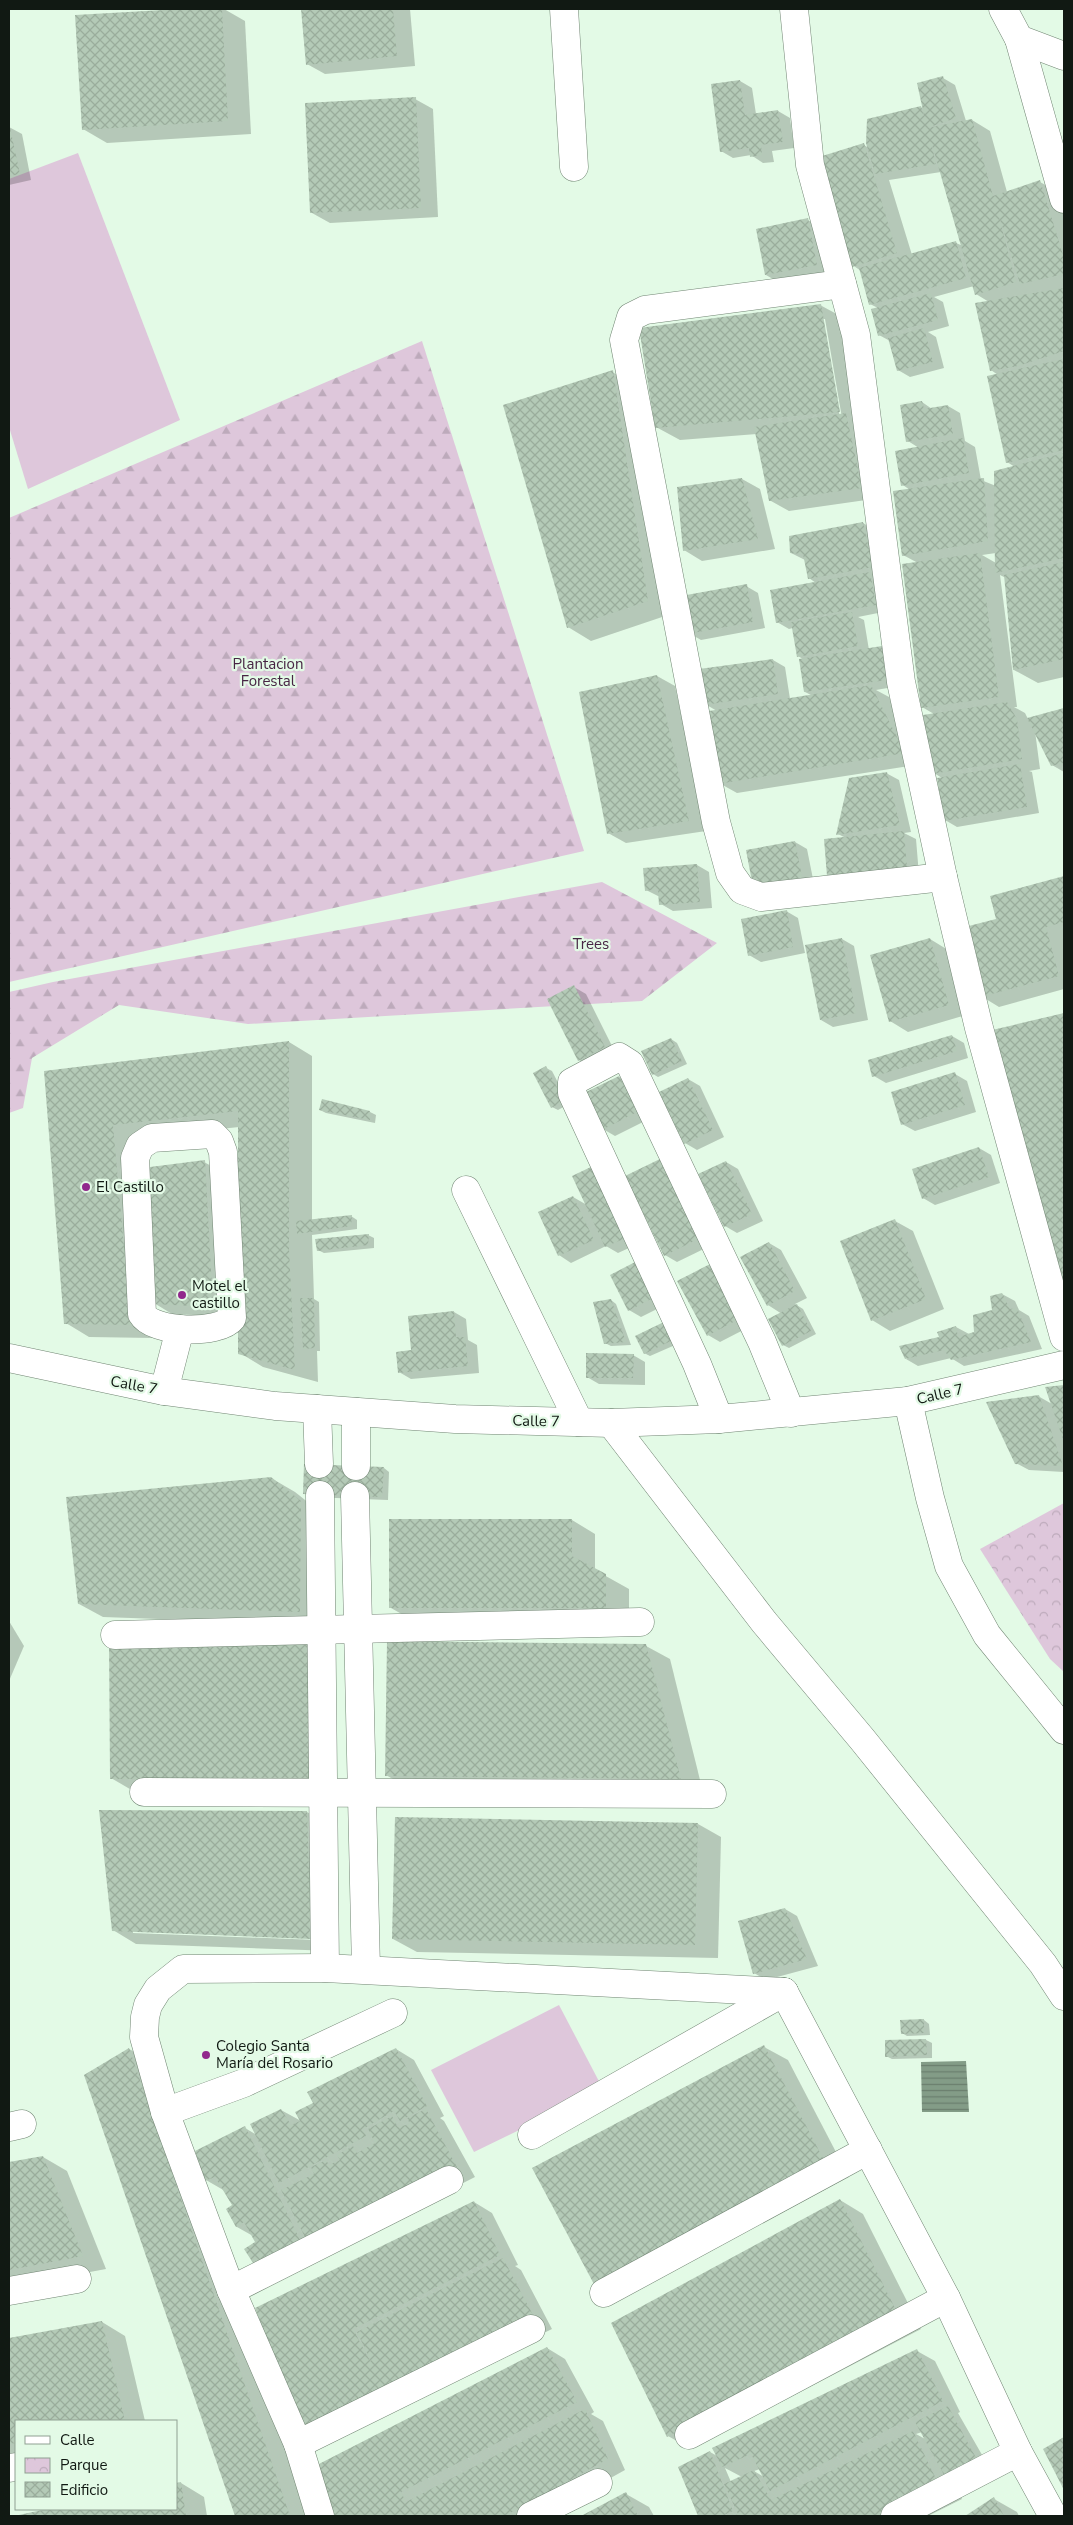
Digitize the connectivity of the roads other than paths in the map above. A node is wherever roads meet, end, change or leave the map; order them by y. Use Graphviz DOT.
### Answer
graph roads {
  1 [pos="564,9"];
  2 [pos="794,9"];
  3 [pos="1003,9"];
  4 [pos="1019,39"];
  5 [pos="1064,56"];
  6 [pos="574,167"];
  7 [pos="1064,198"];
  8 [pos="842,284"];
  9 [pos="943,877"];
  10 [pos="466,1190"];
  11 [pos="180,1329"];
  12 [pos="1064,1337"];
  13 [pos="9,1358"];
  14 [pos="1055,1368"];
  15 [pos="164,1390"];
  16 [pos="908,1401"];
  17 [pos="317,1409"];
  18 [pos="356,1412"];
  19 [pos="791,1413"];
  20 [pos="720,1419"];
  21 [pos="579,1422"];
  22 [pos="611,1423"];
  23 [pos="319,1464"];
  24 [pos="356,1466"];
  25 [pos="320,1495"];
  26 [pos="355,1496"];
  27 [pos="640,1622"];
  28 [pos="358,1629"];
  29 [pos="322,1630"];
  30 [pos="115,1635"];
  31 [pos="1064,1730"];
  32 [pos="144,1792"];
  33 [pos="324,1792"];
  34 [pos="362,1792"];
  35 [pos="712,1794"];
  36 [pos="325,1968"];
  37 [pos="366,1969"];
  38 [pos="784,1992"];
  39 [pos="1064,1996"];
  40 [pos="393,2013"];
  41 [pos="165,2112"];
  42 [pos="532,2135"];
  43 [pos="868,2150"];
  44 [pos="449,2180"];
  45 [pos="77,2279"];
  46 [pos="230,2290"];
  47 [pos="9,2291"];
  48 [pos="604,2293"];
  49 [pos="946,2298"];
  50 [pos="531,2330"];
  51 [pos="690,2435"];
  52 [pos="298,2444"];
  53 [pos="1018,2452"];
  54 [pos="598,2483"];
  55 [pos="320,2516"];
  56 [pos="531,2516"];
  57 [pos="895,2516"];
  58 [pos="1053,2516"];
  1 -- 6 [label="street"];
  2 -- 8 [label="street"];
  3 -- 4 [label="street"];
  4 -- 5 [label="street"];
  4 -- 7 [label="street"];
  8 -- 9 [label="street"];
  8 -- 9 [label="street"];
  9 -- 12 [label="street"];
  10 -- 21 [label="street"];
  11 -- 11 [label="street"];
  11 -- 15 [label="street"];
  13 -- 15 [label="street, Calle 7"];
  14 -- 16 [label="street, Calle 7"];
  15 -- 17 [label="street, Calle 7"];
  16 -- 19 [label="street, Calle 7"];
  16 -- 31 [label="street"];
  17 -- 18 [label="street, Calle 7"];
  17 -- 23 [label="street"];
  18 -- 21 [label="street, Calle 7"];
  18 -- 24 [label="street"];
  19 -- 20 [label="street, Calle 7"];
  19 -- 20 [label="street"];
  20 -- 22 [label="street, Calle 7"];
  21 -- 22 [label="street, Calle 7"];
  22 -- 39 [label="street"];
  25 -- 29 [label="street"];
  26 -- 28 [label="street"];
  27 -- 28 [label="street"];
  28 -- 29 [label="street"];
  28 -- 34 [label="street"];
  29 -- 30 [label="street"];
  29 -- 33 [label="street"];
  32 -- 33 [label="street"];
  33 -- 34 [label="street"];
  33 -- 36 [label="street"];
  34 -- 35 [label="street"];
  34 -- 37 [label="street"];
  36 -- 37 [label="street"];
  36 -- 41 [label="street"];
  37 -- 38 [label="street"];
  38 -- 42 [label="street"];
  38 -- 43 [label="street"];
  40 -- 41 [label="street"];
  41 -- 46 [label="street"];
  43 -- 48 [label="street"];
  43 -- 49 [label="street"];
  44 -- 46 [label="street"];
  45 -- 47 [label="street"];
  46 -- 52 [label="street"];
  49 -- 51 [label="street"];
  49 -- 53 [label="street"];
  50 -- 52 [label="street"];
  52 -- 55 [label="street"];
  53 -- 57 [label="street"];
  53 -- 58 [label="street"];
  54 -- 56 [label="street"];
}
